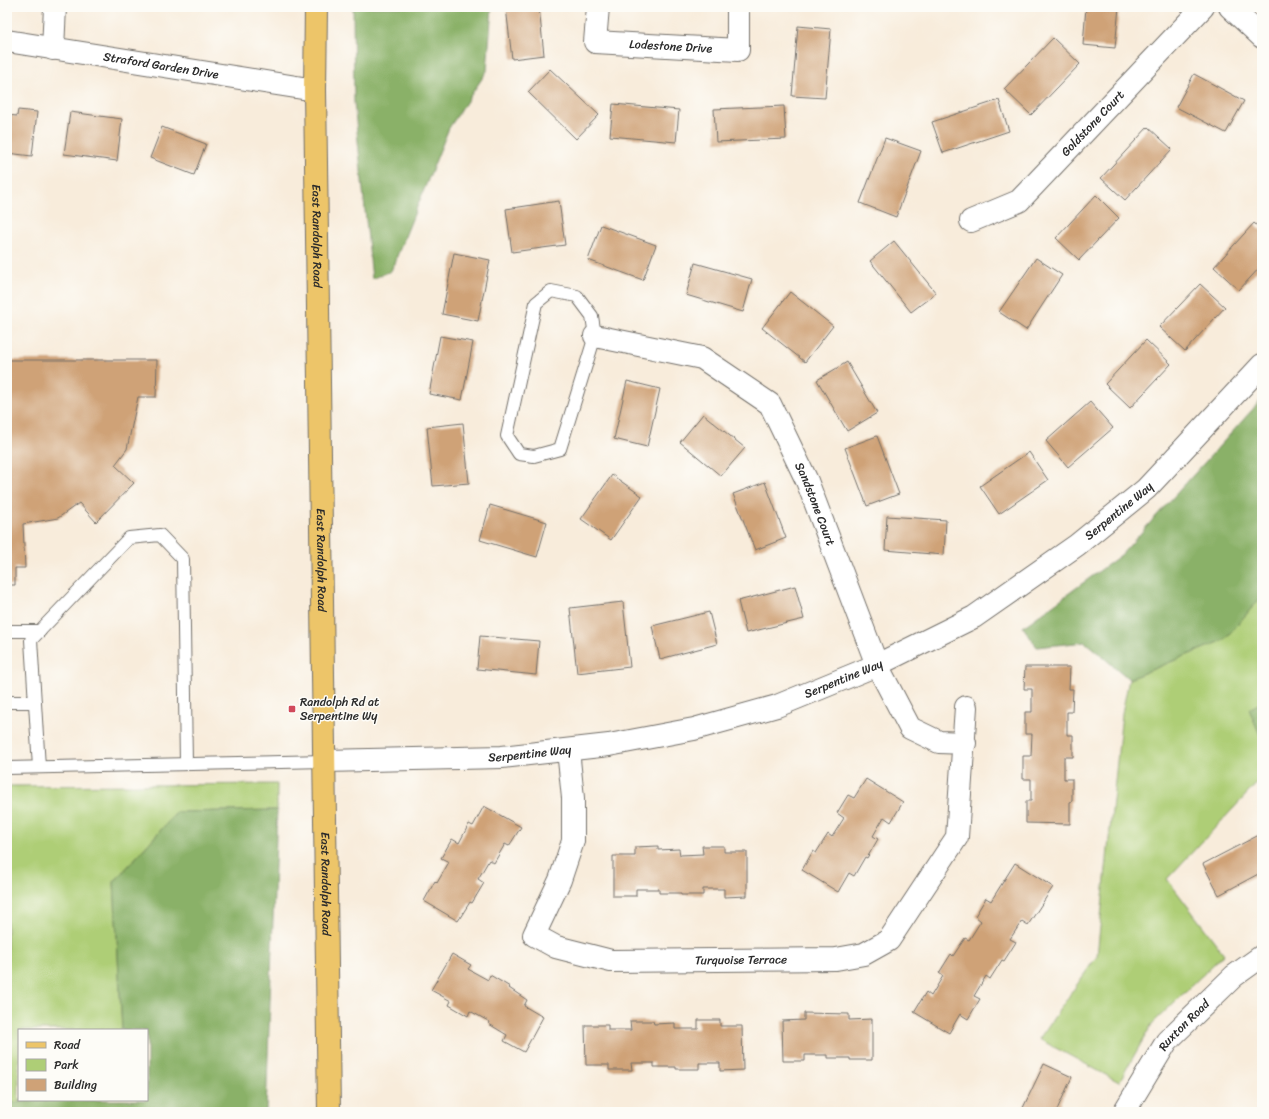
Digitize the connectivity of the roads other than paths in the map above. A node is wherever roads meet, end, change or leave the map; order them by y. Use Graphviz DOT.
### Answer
graph roads {
  1 [pos="55,7"];
  2 [pos="316,7"];
  3 [pos="598,7"];
  4 [pos="738,7"];
  5 [pos="1202,7"];
  6 [pos="1230,7"];
  7 [pos="1262,37"];
  8 [pos="7,41"];
  9 [pos="53,49"];
  10 [pos="315,90"];
  11 [pos="970,221"];
  12 [pos="595,336"];
  13 [pos="1262,365"];
  14 [pos="7,631"];
  15 [pos="40,631"];
  16 [pos="877,664"];
  17 [pos="7,702"];
  18 [pos="35,702"];
  19 [pos="966,707"];
  20 [pos="965,743"];
  21 [pos="568,750"];
  22 [pos="325,761"];
  23 [pos="186,764"];
  24 [pos="7,768"];
  25 [pos="39,768"];
  26 [pos="1262,956"];
  27 [pos="329,1112"];
  28 [pos="1124,1112"];
  1 -- 9 [label="street"];
  2 -- 10 [label="main road, East Randolph Road"];
  3 -- 4 [label="street, Lodestone Drive"];
  5 -- 11 [label="street, Goldstone Court"];
  6 -- 7 [label="street"];
  8 -- 9 [label="street, Straford Garden Drive"];
  9 -- 10 [label="street, Straford Garden Drive"];
  10 -- 22 [label="main road, East Randolph Road"];
  12 -- 12 [label="lane"];
  12 -- 16 [label="street, Sandstone Court"];
  13 -- 16 [label="street, Serpentine Way"];
  14 -- 15 [label="lane"];
  15 -- 18 [label="lane"];
  15 -- 23 [label="lane"];
  16 -- 20 [label="street, Sandstone Court"];
  16 -- 21 [label="street, Serpentine Way"];
  17 -- 18 [label="lane"];
  18 -- 25 [label="lane"];
  19 -- 20 [label="street, Turquoise Terrace"];
  20 -- 21 [label="street, Turquoise Terrace"];
  21 -- 22 [label="street, Serpentine Way"];
  22 -- 23 [label="lane"];
  22 -- 27 [label="main road, East Randolph Road"];
  23 -- 25 [label="lane"];
  24 -- 25 [label="lane"];
  26 -- 28 [label="street, Ruxton Road"];
}
